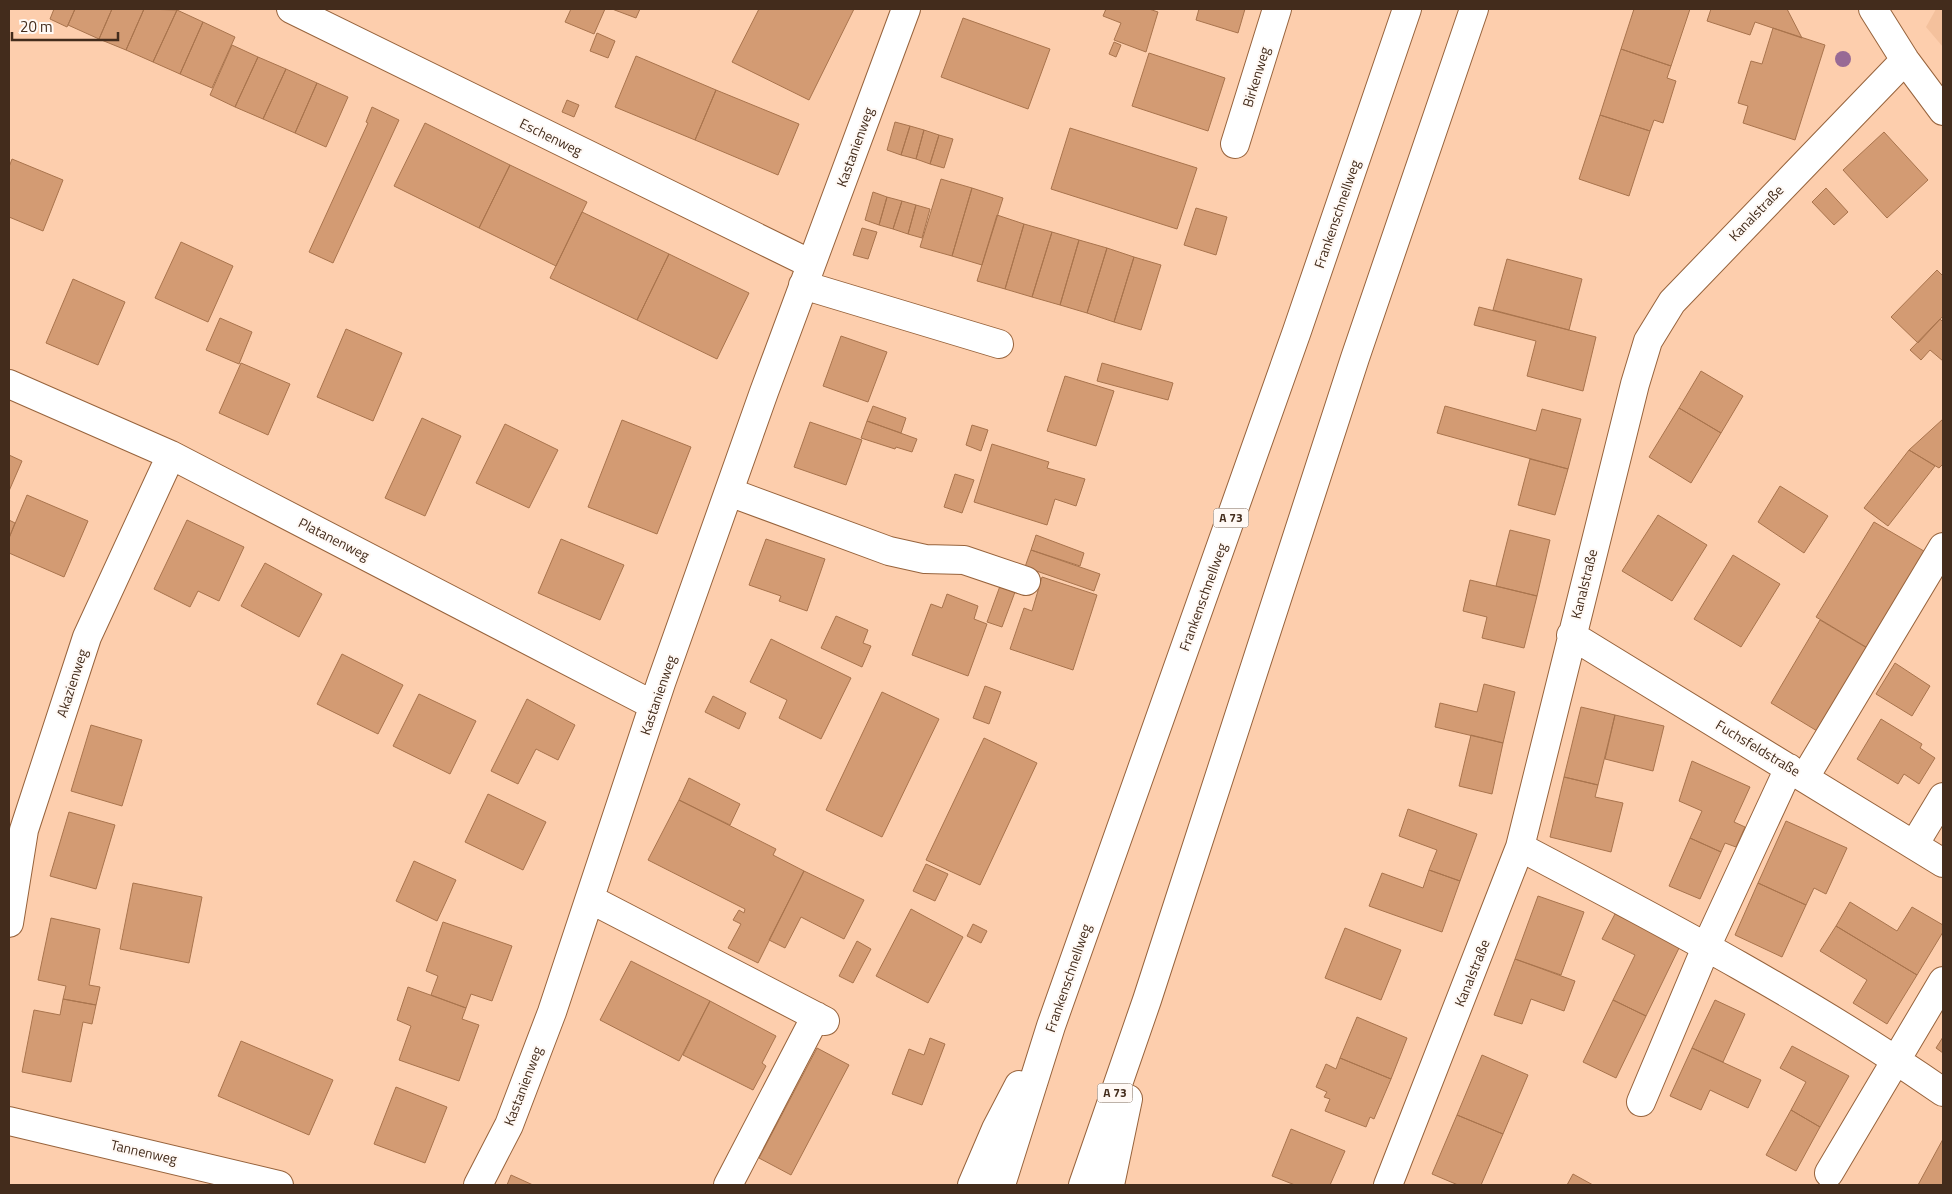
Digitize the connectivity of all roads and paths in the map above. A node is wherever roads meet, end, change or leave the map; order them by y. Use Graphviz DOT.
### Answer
graph roads {
  1 [pos="291,9"];
  2 [pos="906,9"];
  3 [pos="1277,9"];
  4 [pos="1407,9"];
  5 [pos="1474,9"];
  6 [pos="1873,9"];
  7 [pos="1905,60"];
  8 [pos="1943,111"];
  9 [pos="1235,144"];
  10 [pos="807,275"];
  11 [pos="999,344"];
  12 [pos="9,384"];
  13 [pos="171,455"];
  14 [pos="729,492"];
  15 [pos="1943,547"];
  16 [pos="1026,581"];
  17 [pos="1571,635"];
  18 [pos="653,705"];
  19 [pos="1797,772"];
  20 [pos="1943,797"];
  21 [pos="1914,845"];
  22 [pos="1520,846"];
  23 [pos="1943,863"];
  24 [pos="590,899"];
  25 [pos="9,923"];
  26 [pos="1707,945"];
  27 [pos="1943,981"];
  28 [pos="1147,1000"];
  29 [pos="1051,1026"];
  30 [pos="1896,1059"];
  31 [pos="1943,1092"];
  32 [pos="1641,1102"];
  33 [pos="9,1121"];
  34 [pos="1829,1173"];
  35 [pos="279,1185"];
  36 [pos="478,1185"];
  37 [pos="728,1185"];
  38 [pos="972,1185"];
  39 [pos="1001,1185"];
  40 [pos="1083,1185"];
  41 [pos="1110,1185"];
  42 [pos="1388,1185"];
  1 -- 10 [label="main road, Eschenweg"];
  2 -- 10 [label="main road, Kastanienweg"];
  3 -- 9 [label="main road, Birkenweg"];
  4 -- 29 [label="main road, Frankenschnellweg / A 73"];
  5 -- 28 [label="main road, A 73"];
  6 -- 7 [label="main road"];
  7 -- 8 [label="main road"];
  7 -- 17 [label="main road, Kanalstraße"];
  10 -- 11 [label="main road"];
  10 -- 14 [label="main road, Kastanienweg"];
  12 -- 13 [label="main road, Platanenweg"];
  13 -- 18 [label="main road, Platanenweg"];
  13 -- 25 [label="main road, Akazienweg"];
  14 -- 16 [label="main road"];
  14 -- 18 [label="main road, Kastanienweg"];
  15 -- 19 [label="main road"];
  17 -- 19 [label="main road, Fuchsfeldstraße"];
  17 -- 22 [label="main road, Kanalstraße"];
  18 -- 24 [label="main road, Kastanienweg"];
  19 -- 21 [label="main road, Fuchsfeldstraße"];
  19 -- 26 [label="main road"];
  20 -- 21 [label="main road"];
  21 -- 23 [label="main road, Fuchsfeldstraße"];
  22 -- 26 [label="main road"];
  22 -- 42 [label="main road, Kanalstraße"];
  24 -- 36 [label="main road, Kastanienweg"];
  24 -- 37 [label="main road"];
  26 -- 30 [label="main road"];
  26 -- 32 [label="main road"];
  27 -- 30 [label="main road"];
  28 -- 40 [label="main road, A 73"];
  28 -- 41 [label="main road"];
  29 -- 38 [label="main road"];
  29 -- 39 [label="main road, Frankenschnellweg / A 73"];
  30 -- 31 [label="main road"];
  30 -- 34 [label="main road"];
  33 -- 35 [label="main road, Tannenweg"];
}
